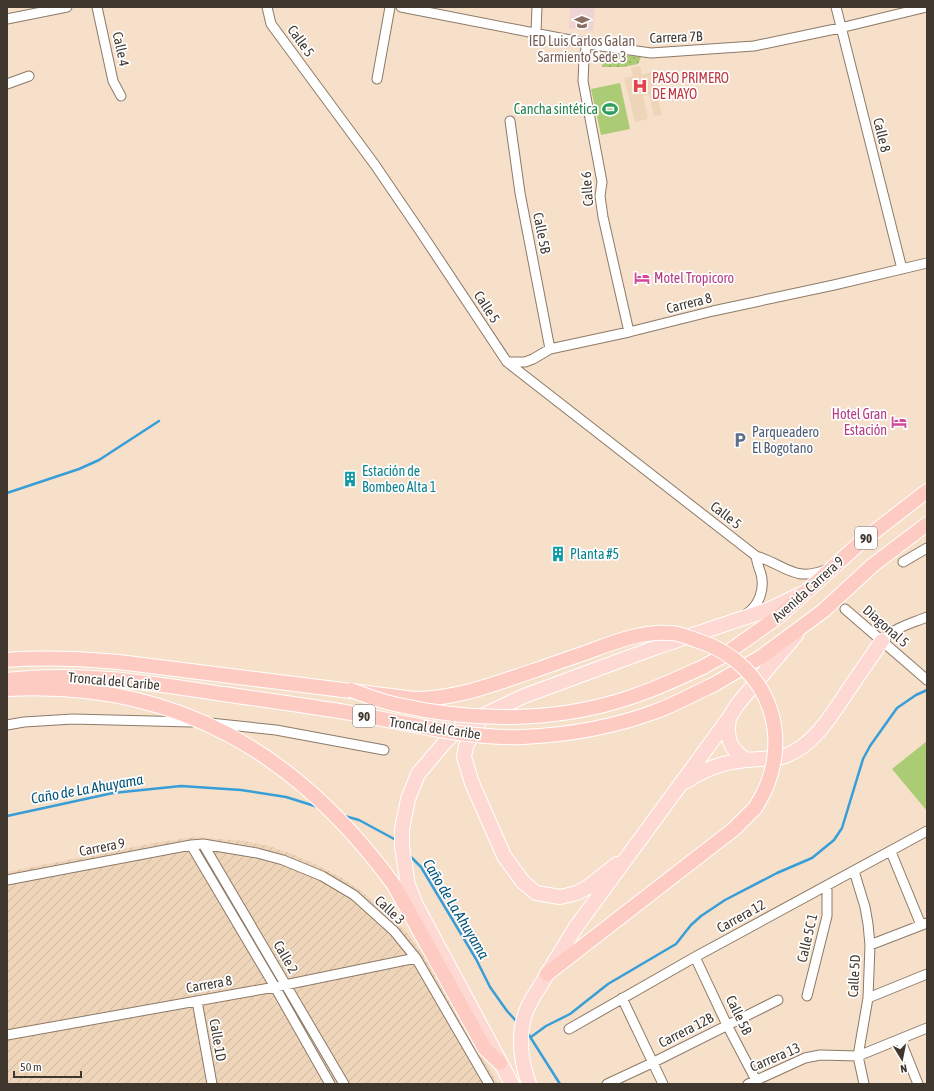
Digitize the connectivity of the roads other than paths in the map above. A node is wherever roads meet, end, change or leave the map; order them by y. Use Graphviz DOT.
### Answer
graph roads {
  1 [pos="67,7"];
  2 [pos="98,7"];
  3 [pos="267,7"];
  4 [pos="390,7"];
  5 [pos="401,7"];
  6 [pos="537,7"];
  7 [pos="836,7"];
  8 [pos="927,7"];
  9 [pos="7,19"];
  10 [pos="840,28"];
  11 [pos="536,32"];
  12 [pos="587,42"];
  13 [pos="29,76"];
  14 [pos="377,79"];
  15 [pos="7,84"];
  16 [pos="121,96"];
  17 [pos="510,121"];
  18 [pos="927,263"];
  19 [pos="902,269"];
  20 [pos="629,332"];
  21 [pos="550,349"];
  22 [pos="507,362"];
  23 [pos="927,491"];
  24 [pos="927,524"];
  25 [pos="927,548"];
  26 [pos="756,556"];
  27 [pos="903,562"];
  28 [pos="832,567"];
  29 [pos="808,590"];
  30 [pos="846,609"];
  31 [pos="823,610"];
  32 [pos="927,617"];
  33 [pos="733,622"];
  34 [pos="882,642"];
  35 [pos="7,660"];
  36 [pos="703,667"];
  37 [pos="7,680"];
  38 [pos="927,680"];
  39 [pos="713,685"];
  40 [pos="7,689"];
  41 [pos="351,690"];
  42 [pos="483,716"];
  43 [pos="729,718"];
  44 [pos="7,725"];
  45 [pos="380,748"];
  46 [pos="746,760"];
  47 [pos="679,787"];
  48 [pos="927,831"];
  49 [pos="203,844"];
  50 [pos="191,845"];
  51 [pos="632,851"];
  52 [pos="891,852"];
  53 [pos="854,871"];
  54 [pos="7,880"];
  55 [pos="827,886"];
  56 [pos="924,924"];
  57 [pos="870,945"];
  58 [pos="695,957"];
  59 [pos="416,958"];
  60 [pos="548,974"];
  61 [pos="927,974"];
  62 [pos="286,984"];
  63 [pos="275,987"];
  64 [pos="807,996"];
  65 [pos="622,998"];
  66 [pos="868,998"];
  67 [pos="778,1000"];
  68 [pos="197,1001"];
  69 [pos="727,1025"];
  70 [pos="569,1028"];
  71 [pos="927,1028"];
  72 [pos="7,1035"];
  73 [pos="900,1039"];
  74 [pos="858,1056"];
  75 [pos="500,1063"];
  76 [pos="652,1063"];
  77 [pos="757,1082"];
  78 [pos="212,1084"];
  79 [pos="330,1084"];
  80 [pos="344,1084"];
  81 [pos="489,1084"];
  82 [pos="512,1084"];
  83 [pos="529,1084"];
  84 [pos="606,1084"];
  85 [pos="663,1084"];
  86 [pos="748,1084"];
  87 [pos="864,1084"];
  88 [pos="918,1084"];
  1 -- 9 [label="street"];
  2 -- 16 [label="street, Calle 4"];
  3 -- 22 [label="street, Calle 5"];
  4 -- 14 [label="street"];
  5 -- 11 [label="street, Carrera 7B"];
  6 -- 11 [label="street"];
  7 -- 10 [label="street, Calle 8"];
  8 -- 10 [label="street, Carrera 7B"];
  10 -- 12 [label="street, Carrera 7B"];
  10 -- 19 [label="street, Calle 8"];
  11 -- 12 [label="street, Carrera 7B"];
  12 -- 20 [label="street, Calle 6"];
  13 -- 15 [label="street"];
  17 -- 21 [label="street, Calle 5B"];
  18 -- 19 [label="street, Carrera 8"];
  19 -- 20 [label="street, Carrera 8"];
  20 -- 21 [label="street, Carrera 8"];
  21 -- 22 [label="street, Carrera 8"];
  22 -- 26 [label="street, Calle 5"];
  23 -- 28 [label="highway, Avenida Carrera 9 / 90"];
  24 -- 31 [label="highway, Avenida Carrera 9 / 90"];
  25 -- 27 [label="street"];
  26 -- 28 [label="street, Calle 5"];
  26 -- 33 [label="street"];
  28 -- 29 [label="highway, Avenida Carrera 9 / 90"];
  29 -- 33 [label="main road"];
  29 -- 36 [label="highway, Avenida Carrera 9 / 90"];
  30 -- 34 [label="street, Diagonal 5"];
  31 -- 39 [label="highway, Avenida Carrera 9 / 90"];
  31 -- 43 [label="main road"];
  32 -- 34 [label="street"];
  33 -- 42 [label="main road"];
  34 -- 38 [label="street, Diagonal 5"];
  34 -- 46 [label="main road"];
  35 -- 41 [label="highway, Troncal del Caribe / 90"];
  36 -- 41 [label="highway, Troncal del Caribe / 90, bridge"];
  37 -- 39 [label="highway, Troncal del Caribe / 90, bridge"];
  40 -- 75 [label="highway, bridge"];
  41 -- 60 [label="highway, bridge"];
  42 -- 51 [label="main road"];
  42 -- 75 [label="main road"];
  43 -- 46 [label="main road"];
  43 -- 47 [label="main road"];
  44 -- 45 [label="street, 90"];
  46 -- 47 [label="main road"];
  47 -- 51 [label="main road"];
  48 -- 52 [label="street, Carrera 12"];
  49 -- 50 [label="street, Carrera 9"];
  49 -- 59 [label="street, Calle 3"];
  49 -- 62 [label="street, Calle 2"];
  50 -- 54 [label="street, Carrera 9"];
  50 -- 63 [label="street, Calle 2"];
  51 -- 60 [label="main road"];
  52 -- 53 [label="street, Carrera 12"];
  52 -- 56 [label="street"];
  53 -- 55 [label="street, Carrera 12"];
  53 -- 57 [label="street, Calle 5D"];
  55 -- 58 [label="street, Carrera 12"];
  55 -- 64 [label="street, Calle 5C 1"];
  56 -- 57 [label="street"];
  57 -- 66 [label="street, Calle 5D"];
  58 -- 65 [label="street, Carrera 12"];
  58 -- 69 [label="street, Calle 5B"];
  59 -- 62 [label="street, Carrera 8"];
  59 -- 81 [label="street, Calle 3"];
  60 -- 83 [label="main road"];
  61 -- 66 [label="street"];
  62 -- 63 [label="street, Carrera 8"];
  62 -- 80 [label="street, Calle 2"];
  63 -- 68 [label="street, Carrera 8"];
  63 -- 79 [label="street, Calle 2"];
  65 -- 70 [label="street, Carrera 12"];
  65 -- 76 [label="street"];
  66 -- 74 [label="street, Calle 5D"];
  67 -- 69 [label="street, Carrera 12B"];
  68 -- 72 [label="street, Carrera 8"];
  68 -- 78 [label="street, Calle 1D"];
  69 -- 76 [label="street, Carrera 12B"];
  69 -- 77 [label="street, Calle 5B"];
  71 -- 73 [label="street, Carrera 13"];
  73 -- 74 [label="street, Carrera 13"];
  73 -- 88 [label="street"];
  74 -- 77 [label="street, Carrera 13"];
  74 -- 87 [label="street, Calle 5D"];
  75 -- 82 [label="main road"];
  76 -- 84 [label="street, Carrera 12B"];
  76 -- 85 [label="street"];
  77 -- 86 [label="street, Carrera 13"];
}
